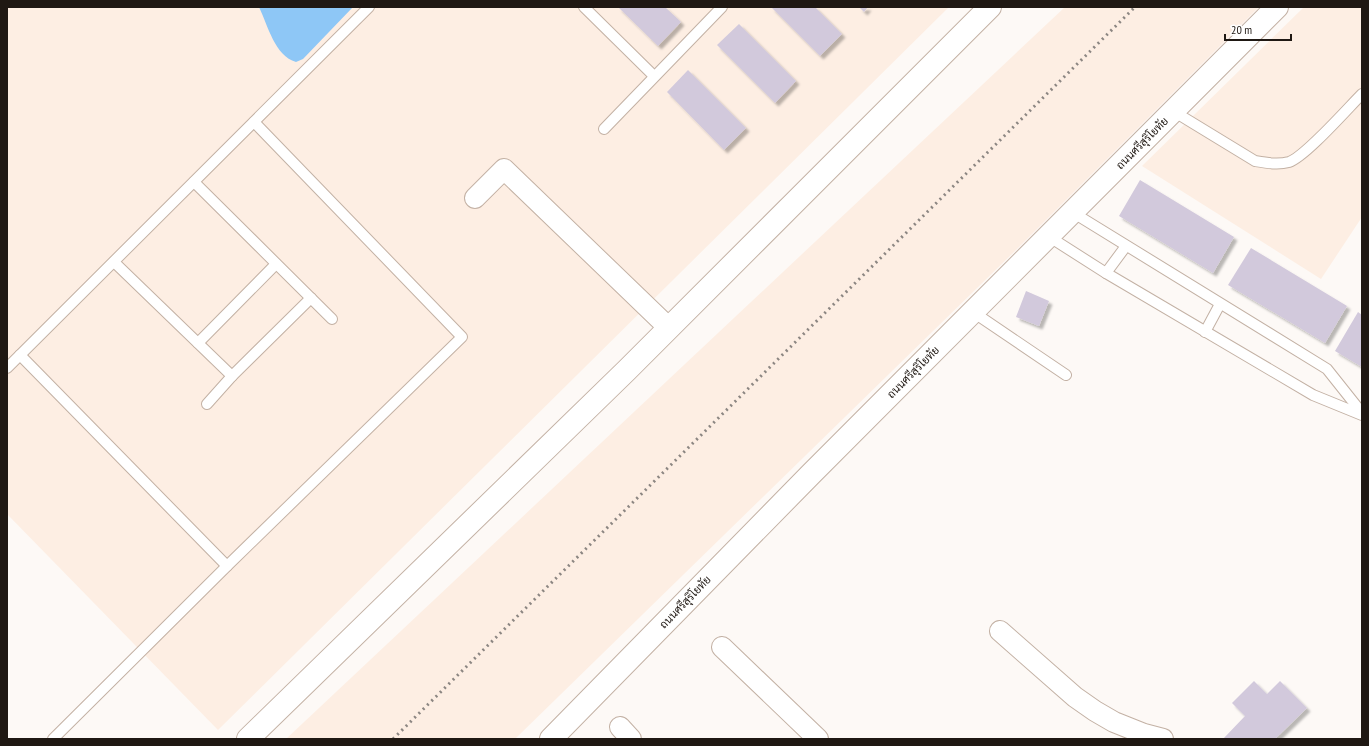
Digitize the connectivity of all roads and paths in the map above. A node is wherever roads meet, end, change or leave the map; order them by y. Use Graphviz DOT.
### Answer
graph roads {
  1 [pos="369,7"];
  2 [pos="584,7"];
  3 [pos="722,7"];
  4 [pos="990,7"];
  5 [pos="1277,7"];
  6 [pos="654,76"];
  7 [pos="1362,94"];
  8 [pos="1173,111"];
  9 [pos="254,122"];
  10 [pos="604,128"];
  11 [pos="194,182"];
  12 [pos="475,198"];
  13 [pos="1072,212"];
  14 [pos="1048,236"];
  15 [pos="1126,246"];
  16 [pos="114,262"];
  17 [pos="276,264"];
  18 [pos="1106,273"];
  19 [pos="311,298"];
  20 [pos="1220,304"];
  21 [pos="973,312"];
  22 [pos="332,319"];
  23 [pos="669,328"];
  24 [pos="1205,332"];
  25 [pos="198,343"];
  26 [pos="20,355"];
  27 [pos="7,368"];
  28 [pos="1066,375"];
  29 [pos="232,376"];
  30 [pos="206,404"];
  31 [pos="1362,414"];
  32 [pos="227,566"];
  33 [pos="1000,631"];
  34 [pos="722,647"];
  35 [pos="53,739"];
  36 [pos="248,739"];
  37 [pos="551,739"];
  38 [pos="818,739"];
  39 [pos="1163,739"];
  1 -- 9 [label="lane"];
  2 -- 6 [label="lane"];
  3 -- 6 [label="lane"];
  4 -- 23 [label="street"];
  5 -- 8 [label="street, ถนนศรีสุริโยทัย"];
  6 -- 10 [label="lane"];
  7 -- 8 [label="lane"];
  8 -- 13 [label="street, ถนนศรีสุริโยทัย"];
  9 -- 11 [label="lane"];
  9 -- 32 [label="lane"];
  11 -- 16 [label="lane"];
  11 -- 17 [label="lane"];
  12 -- 23 [label="street"];
  13 -- 14 [label="street, ถนนศรีสุริโยทัย"];
  13 -- 15 [label="lane"];
  14 -- 18 [label="lane"];
  14 -- 21 [label="street, ถนนศรีสุริโยทัย"];
  15 -- 18 [label="lane"];
  15 -- 20 [label="lane"];
  16 -- 25 [label="lane"];
  16 -- 26 [label="lane"];
  17 -- 19 [label="lane"];
  17 -- 25 [label="lane"];
  18 -- 24 [label="lane"];
  19 -- 22 [label="lane"];
  19 -- 29 [label="lane"];
  20 -- 24 [label="lane"];
  20 -- 31 [label="lane"];
  21 -- 28 [label="lane"];
  21 -- 37 [label="street, ถนนศรีสุริโยทัย"];
  23 -- 36 [label="street"];
  24 -- 31 [label="lane"];
  25 -- 29 [label="lane"];
  26 -- 27 [label="lane"];
  26 -- 32 [label="lane"];
  29 -- 30 [label="lane"];
  32 -- 35 [label="lane"];
  33 -- 39 [label="street"];
  34 -- 38 [label="street"];
}
